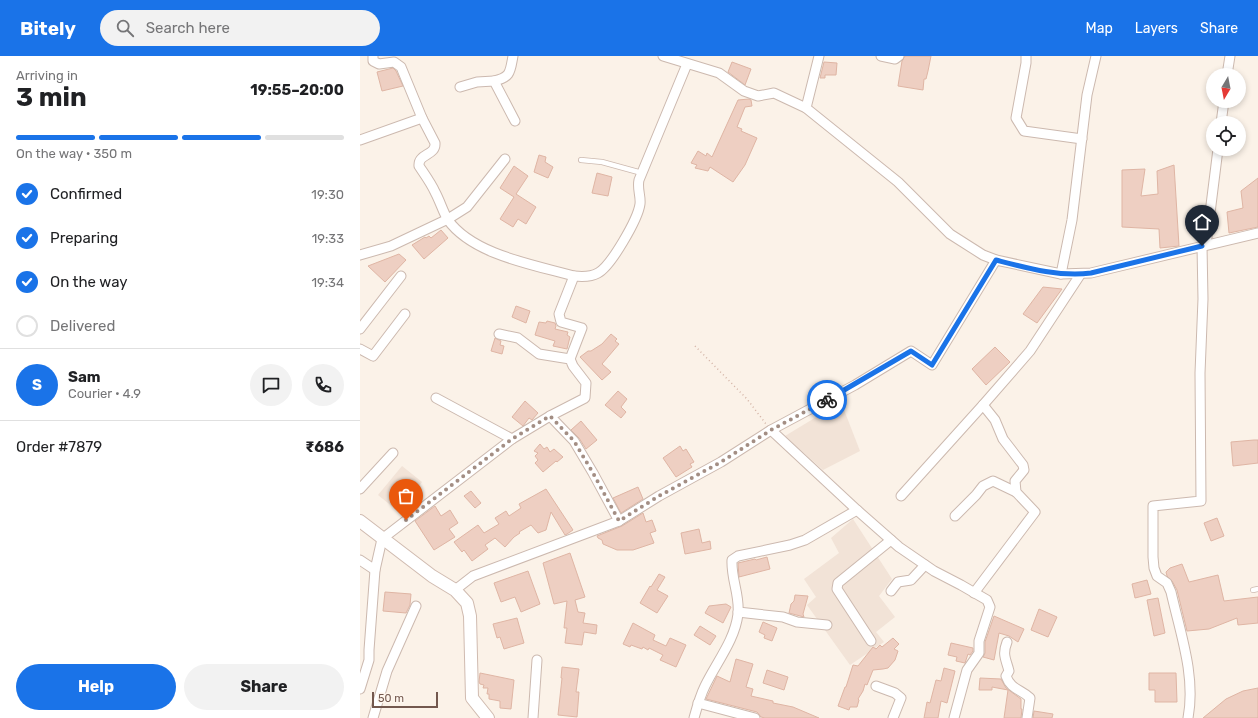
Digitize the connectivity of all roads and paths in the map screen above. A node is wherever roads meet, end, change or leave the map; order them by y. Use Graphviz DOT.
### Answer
graph roads {
  1 [pos="373,56"];
  2 [pos="513,56"];
  3 [pos="663,56"];
  4 [pos="819,56"];
  5 [pos="882,56"];
  6 [pos="899,56"];
  7 [pos="1026,56"];
  8 [pos="1096,56"];
  9 [pos="1230,56"];
  10 [pos="687,64"];
  11 [pos="1229,68"];
  12 [pos="494,81"];
  13 [pos="460,88"];
  14 [pos="806,108"];
  15 [pos="422,118"];
  16 [pos="516,121"];
  17 [pos="1082,139"];
  18 [pos="360,140"];
  19 [pos="1217,156"];
  20 [pos="505,159"];
  21 [pos="581,160"];
  22 [pos="642,173"];
  23 [pos="448,219"];
  24 [pos="1258,233"];
  25 [pos="1204,245"];
  26 [pos="360,254"];
  27 [pos="996,260"];
  28 [pos="1061,274"];
  29 [pos="1080,275"];
  30 [pos="400,276"];
  31 [pos="574,276"];
  32 [pos="405,314"];
  33 [pos="360,328"];
  34 [pos="499,334"];
  35 [pos="695,346"];
  36 [pos="360,349"];
  37 [pos="570,359"];
  38 [pos="436,398"];
  39 [pos="983,405"];
  40 [pos="550,416"];
  41 [pos="771,430"];
  42 [pos="512,439"];
  43 [pos="393,453"];
  44 [pos="360,489"];
  45 [pos="1016,492"];
  46 [pos="901,496"];
  47 [pos="857,510"];
  48 [pos="955,516"];
  49 [pos="360,521"];
  50 [pos="619,521"];
  51 [pos="382,539"];
  52 [pos="891,540"];
  53 [pos="360,560"];
  54 [pos="925,565"];
  55 [pos="375,570"];
  56 [pos="455,590"];
  57 [pos="891,591"];
  58 [pos="974,593"];
  59 [pos="416,606"];
  60 [pos="738,612"];
  61 [pos="827,625"];
  62 [pos="871,641"];
  63 [pos="1007,642"];
  64 [pos="364,648"];
  65 [pos="537,660"];
  66 [pos="876,686"];
  67 [pos="360,689"];
  68 [pos="698,703"];
  69 [pos="373,718"];
  70 [pos="488,718"];
  71 [pos="533,718"];
  72 [pos="694,718"];
  73 [pos="755,718"];
  74 [pos="893,718"];
  75 [pos="954,718"];
  76 [pos="1027,718"];
  77 [pos="1188,718"];
  1 -- 15 [label="street"];
  2 -- 12 [label="street"];
  3 -- 10 [label="street"];
  4 -- 14 [label="street"];
  5 -- 6 [label="street"];
  7 -- 17 [label="street"];
  8 -- 17 [label="street"];
  9 -- 11 [label="street"];
  10 -- 14 [label="street"];
  10 -- 22 [label="street"];
  12 -- 13 [label="street"];
  12 -- 16 [label="street"];
  14 -- 27 [label="street"];
  15 -- 18 [label="street"];
  15 -- 23 [label="street"];
  17 -- 28 [label="street"];
  19 -- 25 [label="street"];
  20 -- 23 [label="street"];
  21 -- 22 [label="lane"];
  22 -- 31 [label="street"];
  23 -- 26 [label="street"];
  23 -- 31 [label="street"];
  24 -- 25 [label="street"];
  25 -- 29 [label="street"];
  25 -- 77 [label="street"];
  27 -- 28 [label="street"];
  27 -- 41 [label="street"];
  28 -- 29 [label="street"];
  29 -- 39 [label="street"];
  30 -- 33 [label="street"];
  31 -- 37 [label="street"];
  32 -- 36 [label="street"];
  34 -- 37 [label="street"];
  35 -- 41 [label="path"];
  37 -- 40 [label="street"];
  38 -- 42 [label="street"];
  39 -- 45 [label="street"];
  39 -- 46 [label="street"];
  40 -- 42 [label="street"];
  40 -- 50 [label="street"];
  41 -- 47 [label="street"];
  41 -- 50 [label="street"];
  42 -- 51 [label="street"];
  43 -- 44 [label="street"];
  45 -- 48 [label="street"];
  45 -- 58 [label="street"];
  47 -- 52 [label="street"];
  47 -- 60 [label="street"];
  49 -- 51 [label="street"];
  50 -- 56 [label="street"];
  51 -- 55 [label="street"];
  51 -- 56 [label="street"];
  52 -- 54 [label="street"];
  52 -- 62 [label="street"];
  53 -- 55 [label="street"];
  54 -- 57 [label="street"];
  54 -- 58 [label="street"];
  55 -- 64 [label="street"];
  56 -- 70 [label="street"];
  58 -- 75 [label="street"];
  59 -- 69 [label="street"];
  60 -- 61 [label="street"];
  60 -- 68 [label="street"];
  63 -- 76 [label="street"];
  64 -- 67 [label="street"];
  65 -- 71 [label="street"];
  66 -- 74 [label="street"];
  68 -- 72 [label="street"];
  68 -- 73 [label="street"];
}
